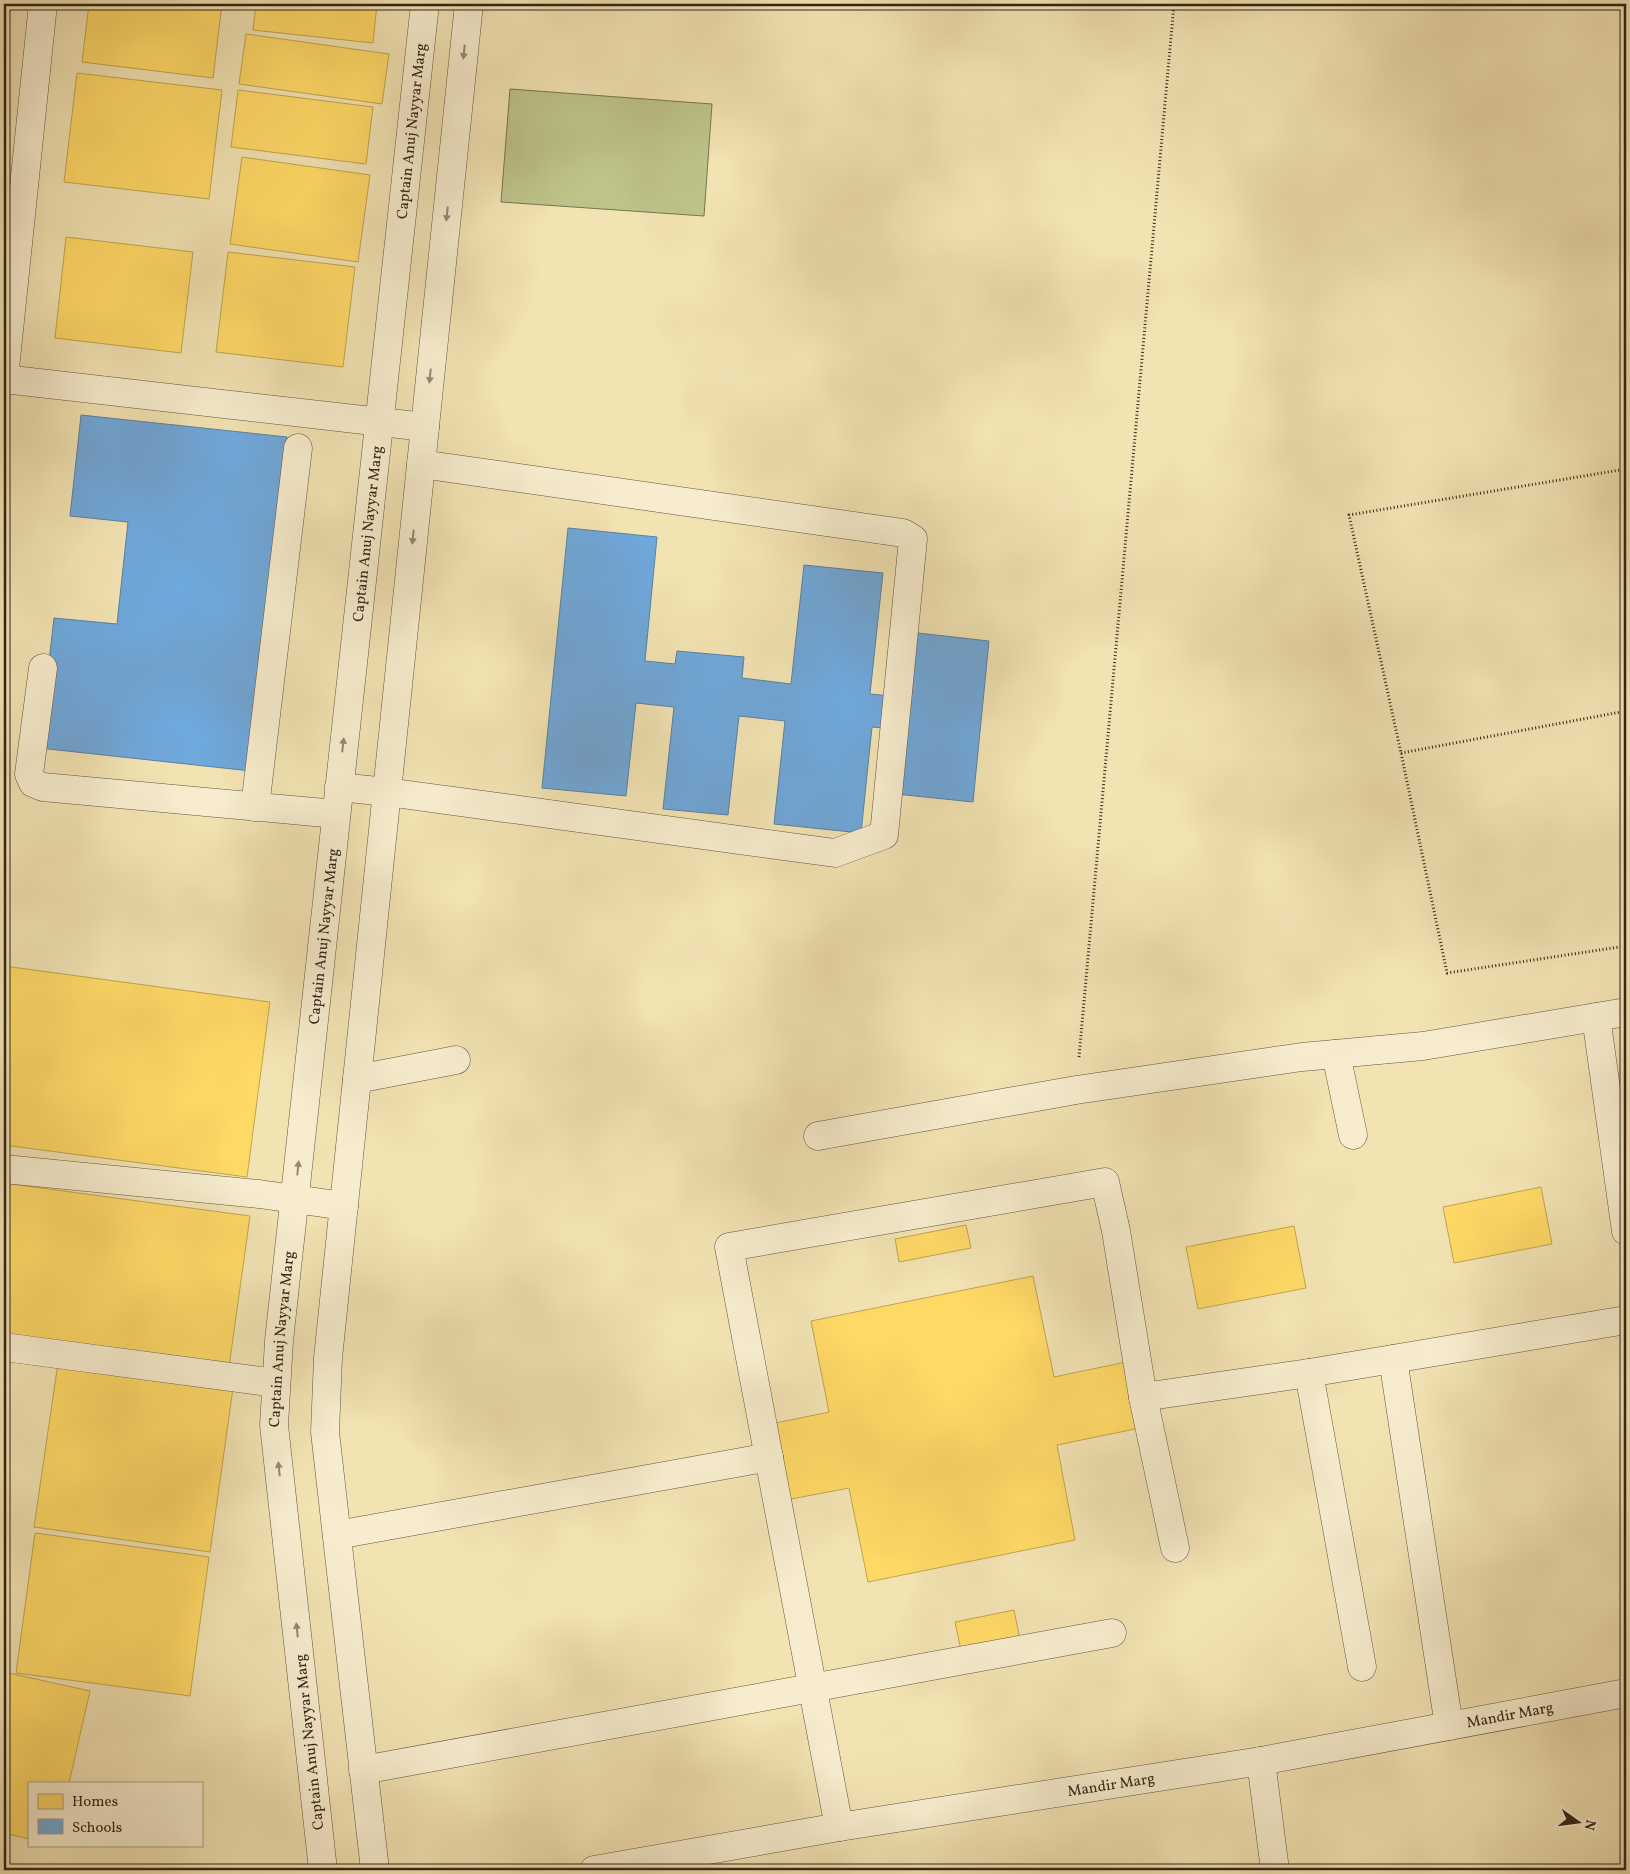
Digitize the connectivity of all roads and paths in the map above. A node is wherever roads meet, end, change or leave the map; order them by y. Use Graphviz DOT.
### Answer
graph roads {
  1 [pos="43,4"];
  2 [pos="424,4"];
  3 [pos="468,4"];
  4 [pos="1174,4"];
  5 [pos="4,378"];
  6 [pos="378,422"];
  7 [pos="425,428"];
  8 [pos="298,448"];
  9 [pos="421,464"];
  10 [pos="1626,469"];
  11 [pos="44,668"];
  12 [pos="1626,711"];
  13 [pos="1401,752"];
  14 [pos="339,787"];
  15 [pos="387,792"];
  16 [pos="255,807"];
  17 [pos="336,814"];
  18 [pos="1626,946"];
  19 [pos="1626,1012"];
  20 [pos="1596,1018"];
  21 [pos="1336,1054"];
  22 [pos="456,1060"];
  23 [pos="357,1079"];
  24 [pos="1076,1090"];
  25 [pos="1617,1099"];
  26 [pos="1353,1135"];
  27 [pos="818,1136"];
  28 [pos="4,1169"];
  29 [pos="294,1198"];
  30 [pos="344,1206"];
  31 [pos="1626,1231"];
  32 [pos="1626,1320"];
  33 [pos="4,1348"];
  34 [pos="1393,1359"];
  35 [pos="1309,1373"];
  36 [pos="276,1383"];
  37 [pos="1143,1397"];
  38 [pos="769,1457"];
  39 [pos="338,1535"];
  40 [pos="1175,1548"];
  41 [pos="1112,1633"];
  42 [pos="1362,1667"];
  43 [pos="813,1688"];
  44 [pos="1626,1693"];
  45 [pos="1449,1726"];
  46 [pos="1261,1761"];
  47 [pos="364,1770"];
  48 [pos="839,1827"];
  49 [pos="610,1869"];
  50 [pos="323,1870"];
  51 [pos="375,1870"];
  52 [pos="1275,1870"];
  1 -- 5 [label="street"];
  2 -- 6 [label="street, Captain Anuj Nayyar Marg"];
  3 -- 7 [label="street, one-way"];
  4 -- 24 [label="path"];
  5 -- 6 [label="street"];
  6 -- 7 [label="street"];
  14 -- 6 [label="street, Captain Anuj Nayyar Marg, one-way"];
  7 -- 9 [label="street"];
  8 -- 16 [label="street"];
  9 -- 15 [label="street, one-way"];
  9 -- 15 [label="street"];
  10 -- 13 [label="path"];
  11 -- 16 [label="street"];
  12 -- 13 [label="path"];
  13 -- 18 [label="path"];
  14 -- 15 [label="street"];
  14 -- 17 [label="street, Captain Anuj Nayyar Marg"];
  15 -- 23 [label="street"];
  16 -- 17 [label="street"];
  29 -- 17 [label="street, Captain Anuj Nayyar Marg, one-way"];
  19 -- 20 [label="street"];
  20 -- 21 [label="street"];
  20 -- 25 [label="street"];
  21 -- 24 [label="street"];
  21 -- 26 [label="street"];
  22 -- 23 [label="street"];
  23 -- 30 [label="street"];
  24 -- 27 [label="street"];
  25 -- 31 [label="street"];
  28 -- 29 [label="street"];
  29 -- 30 [label="street"];
  29 -- 36 [label="street, Captain Anuj Nayyar Marg"];
  30 -- 39 [label="street"];
  32 -- 34 [label="street"];
  33 -- 36 [label="street"];
  34 -- 35 [label="street"];
  34 -- 45 [label="street"];
  35 -- 37 [label="street"];
  35 -- 42 [label="street"];
  50 -- 36 [label="street, Captain Anuj Nayyar Marg, one-way"];
  37 -- 38 [label="street"];
  37 -- 40 [label="street"];
  38 -- 39 [label="street"];
  38 -- 43 [label="street"];
  39 -- 47 [label="street"];
  41 -- 43 [label="street"];
  43 -- 47 [label="street"];
  43 -- 48 [label="street"];
  44 -- 45 [label="street, Mandir Marg"];
  45 -- 46 [label="street, Mandir Marg"];
  46 -- 48 [label="street, Mandir Marg"];
  46 -- 52 [label="street"];
  47 -- 51 [label="street"];
  48 -- 49 [label="street, Mandir Marg"];
}
